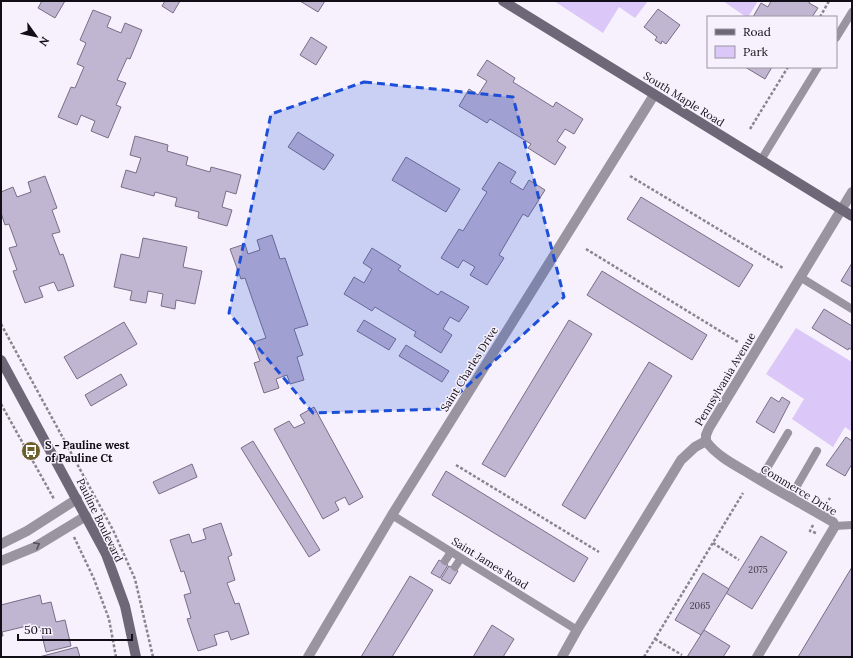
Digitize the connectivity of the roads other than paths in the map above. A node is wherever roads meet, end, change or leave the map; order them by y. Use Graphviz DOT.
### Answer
graph roads {
  1 [pos="503,1"];
  2 [pos="852,12"];
  3 [pos="837,36"];
  4 [pos="817,68"];
  5 [pos="654,95"];
  6 [pos="761,160"];
  7 [pos="852,192"];
  8 [pos="841,209"];
  9 [pos="852,216"];
  10 [pos="800,277"];
  11 [pos="852,309"];
  12 [pos="1,360"];
  13 [pos="788,433"];
  14 [pos="706,441"];
  15 [pos="817,451"];
  16 [pos="760,480"];
  17 [pos="77,498"];
  18 [pos="790,498"];
  19 [pos="392,515"];
  20 [pos="86,516"];
  21 [pos="852,525"];
  22 [pos="835,526"];
  23 [pos="1,544"];
  24 [pos="451,552"];
  25 [pos="461,558"];
  26 [pos="1,561"];
  27 [pos="445,561"];
  28 [pos="455,567"];
  29 [pos="577,630"];
  30 [pos="136,657"];
  31 [pos="308,657"];
  32 [pos="562,657"];
  33 [pos="757,657"];
  1 -- 5 [label="street, South Maple Road"];
  2 -- 3 [label="lane"];
  4 -- 6 [label="lane"];
  5 -- 6 [label="street, South Maple Road"];
  5 -- 19 [label="street, Saint Charles Drive"];
  6 -- 8 [label="street, South Maple Road"];
  7 -- 8 [label="street, Pennsylvania Avenue"];
  8 -- 9 [label="street, South Maple Road"];
  8 -- 10 [label="street, Pennsylvania Avenue"];
  10 -- 11 [label="lane"];
  10 -- 14 [label="street, Pennsylvania Avenue"];
  12 -- 17 [label="street, Pauline Boulevard"];
  13 -- 16 [label="lane"];
  14 -- 16 [label="street, Commerce Drive"];
  14 -- 29 [label="street, Pennsylvania Avenue"];
  15 -- 18 [label="lane"];
  16 -- 18 [label="street, Commerce Drive"];
  17 -- 20 [label="street, Pauline Boulevard"];
  17 -- 23 [label="street"];
  18 -- 22 [label="street, Commerce Drive"];
  19 -- 24 [label="lane, Saint James Road"];
  19 -- 31 [label="street, Saint Charles Drive"];
  26 -- 20 [label="street, one-way"];
  20 -- 30 [label="street, Pauline Boulevard"];
  21 -- 22 [label="lane"];
  22 -- 33 [label="street, Commerce Drive"];
  24 -- 25 [label="lane, Saint James Road"];
  24 -- 27 [label="lane"];
  25 -- 28 [label="lane"];
  25 -- 29 [label="lane, Saint James Road"];
  29 -- 32 [label="street, Pennsylvania Avenue"];
}
